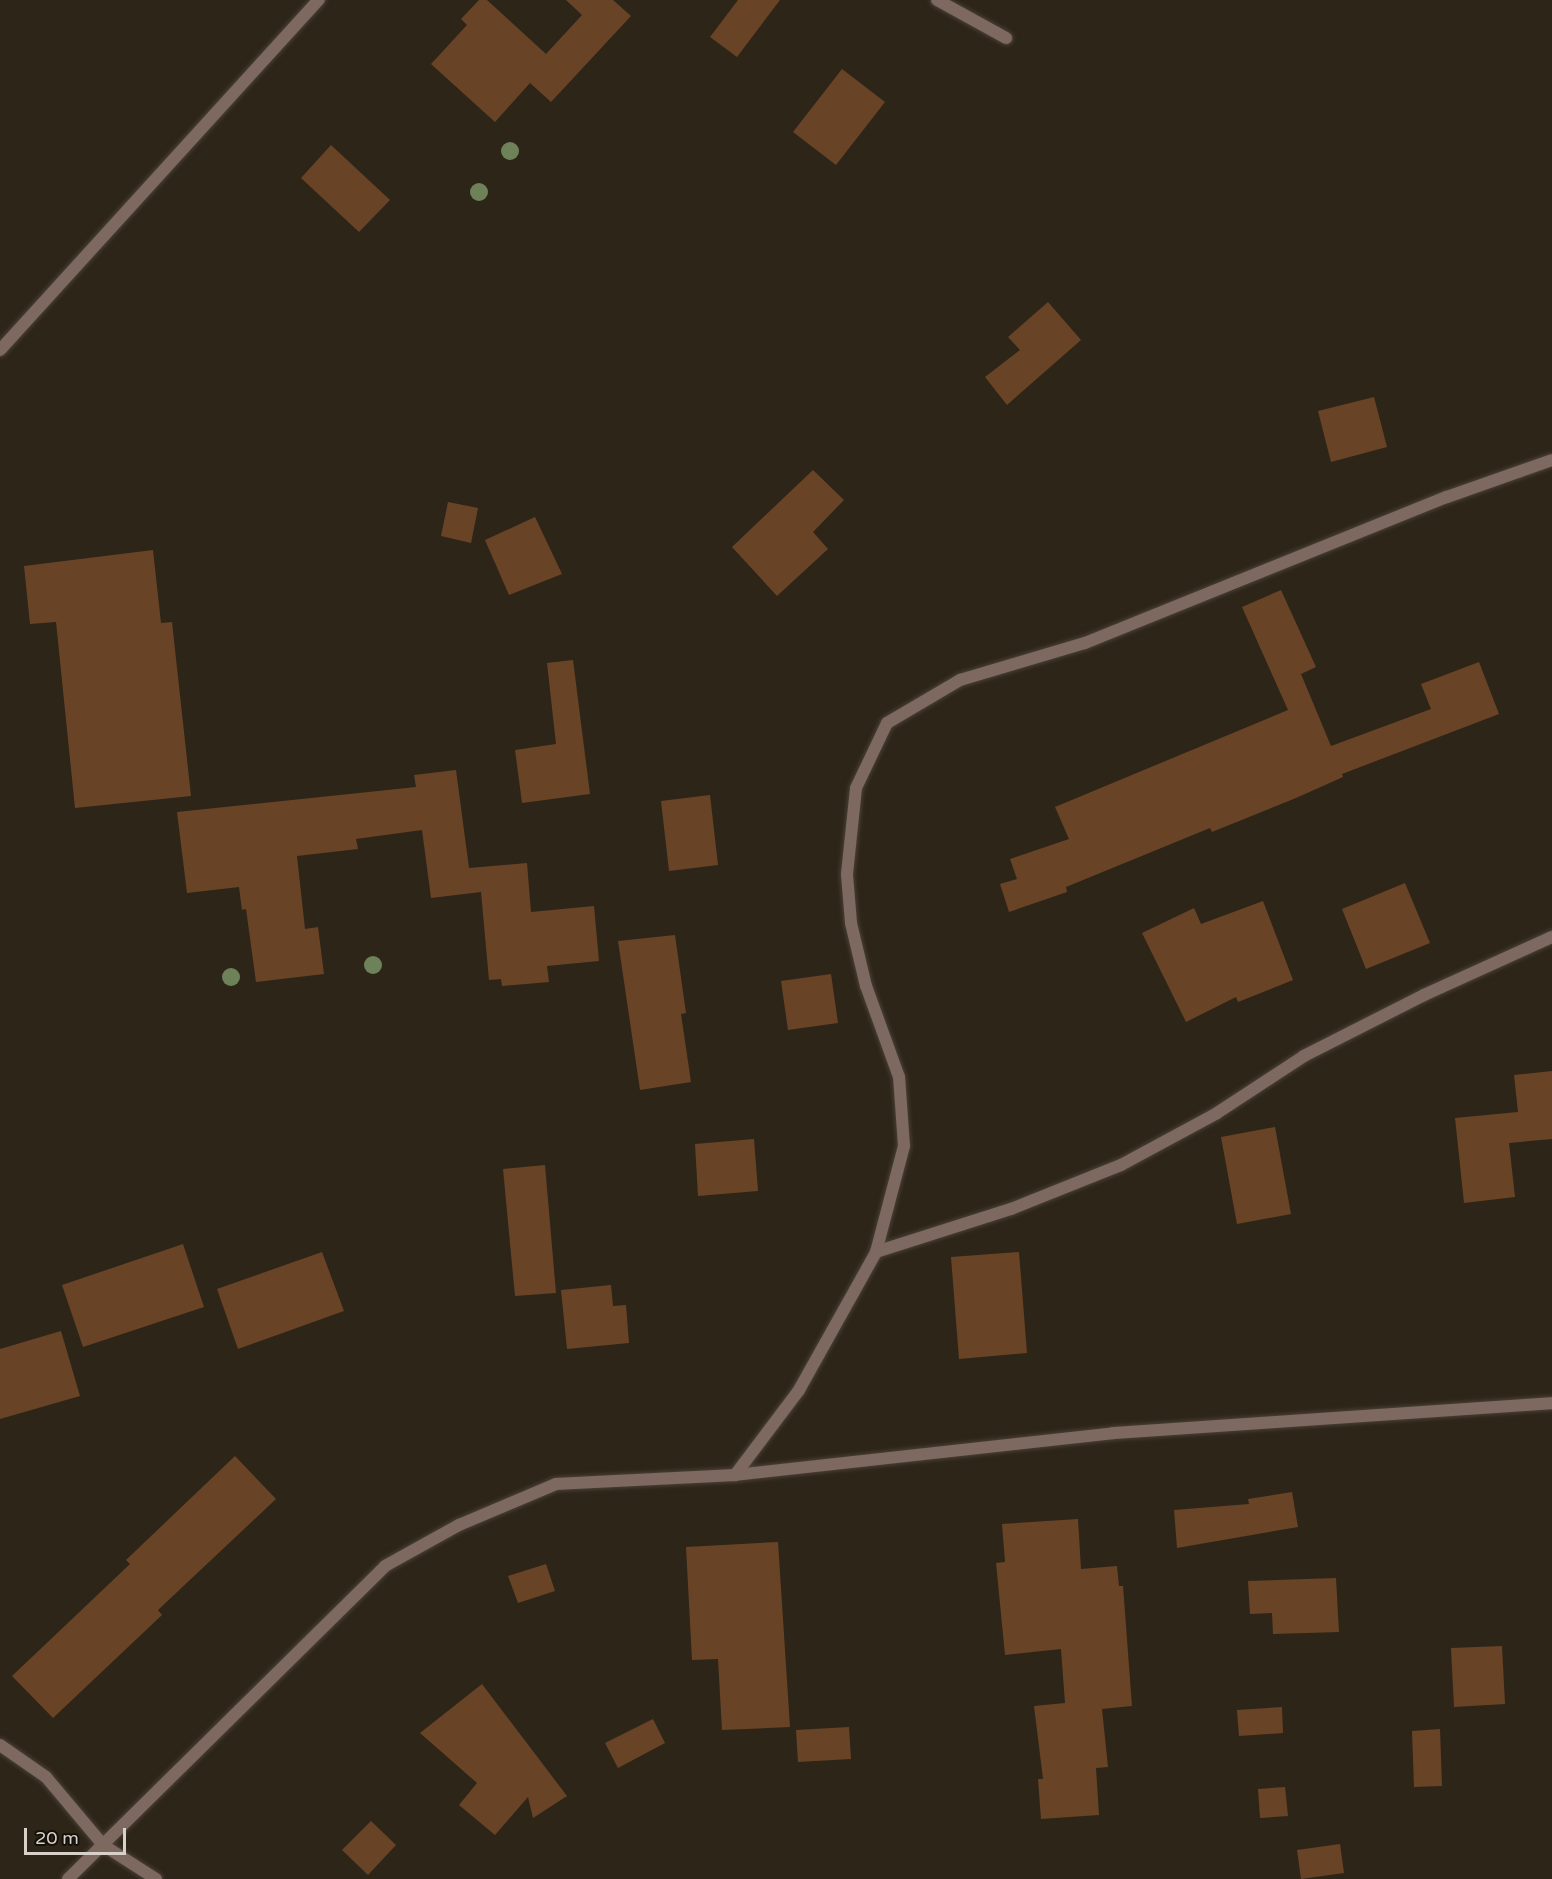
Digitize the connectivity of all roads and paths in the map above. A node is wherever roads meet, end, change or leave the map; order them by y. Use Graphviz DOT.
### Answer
graph roads {
  1 [pos="319,0"];
  2 [pos="937,0"];
  3 [pos="1006,38"];
  4 [pos="0,350"];
  5 [pos="1552,460"];
  6 [pos="1552,938"];
  7 [pos="876,1252"];
  8 [pos="1552,1403"];
  9 [pos="735,1475"];
  10 [pos="0,1745"];
  11 [pos="103,1845"];
  12 [pos="68,1879"];
  13 [pos="156,1879"];
  1 -- 4 [label="street"];
  2 -- 3 [label="street"];
  5 -- 7 [label="street"];
  6 -- 7 [label="street"];
  7 -- 9 [label="street"];
  8 -- 9 [label="street"];
  9 -- 11 [label="street"];
  10 -- 11 [label="street"];
  11 -- 12 [label="street"];
  11 -- 13 [label="street"];
}
